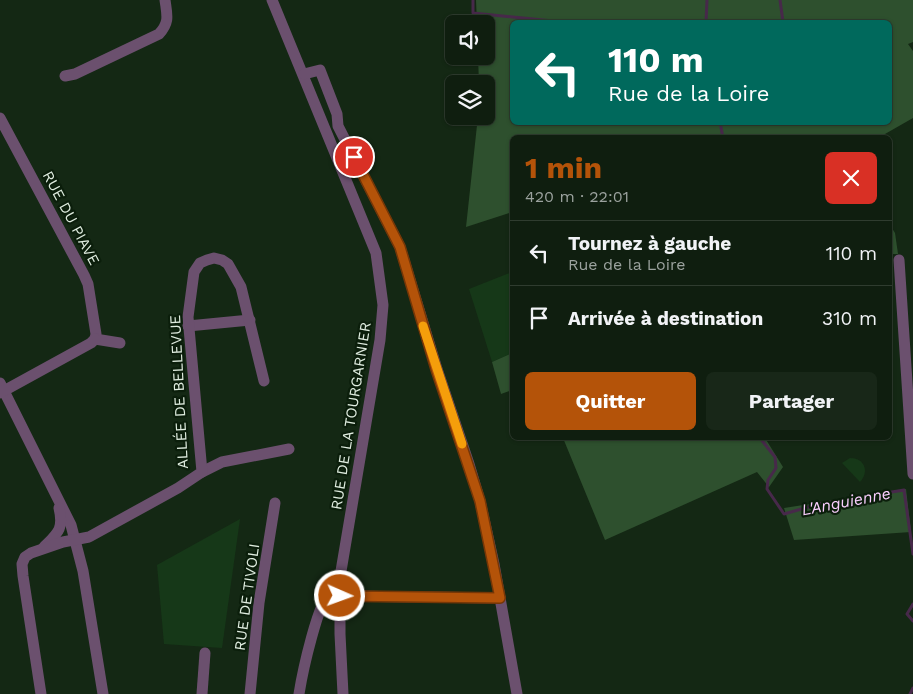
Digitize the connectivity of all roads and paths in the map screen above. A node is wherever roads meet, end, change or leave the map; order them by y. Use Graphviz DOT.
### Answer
graph roads {
  1 [pos="165,0"];
  2 [pos="272,0"];
  3 [pos="304,74"];
  4 [pos="65,76"];
  5 [pos="323,81"];
  6 [pos="309,86"];
  7 [pos="0,118"];
  8 [pos="899,260"];
  9 [pos="250,320"];
  10 [pos="188,326"];
  11 [pos="95,339"];
  12 [pos="120,343"];
  13 [pos="264,381"];
  14 [pos="1,389"];
  15 [pos="289,449"];
  16 [pos="202,472"];
  17 [pos="913,474"];
  18 [pos="56,493"];
  19 [pos="275,504"];
  20 [pos="76,541"];
  21 [pos="44,547"];
  22 [pos="340,591"];
  23 [pos="500,598"];
  24 [pos="205,653"];
  25 [pos="41,694"];
  26 [pos="103,694"];
  27 [pos="202,694"];
  28 [pos="250,694"];
  29 [pos="299,694"];
  30 [pos="343,694"];
  31 [pos="517,694"];
  1 -- 4 [label="street"];
  2 -- 3 [label="street, RUE DE LA TOURGARNIER"];
  3 -- 5 [label="street"];
  3 -- 6 [label="street, RUE DE LA TOURGARNIER"];
  5 -- 6 [label="street"];
  5 -- 23 [label="street"];
  6 -- 22 [label="street, RUE DE LA TOURGARNIER"];
  7 -- 11 [label="street, RUE DU PIAVE"];
  8 -- 17 [label="street"];
  9 -- 10 [label="street"];
  9 -- 10 [label="street, ALLÉE DE BELLEVUE"];
  9 -- 13 [label="street, ALLÉE DE BELLEVUE"];
  10 -- 16 [label="street, ALLÉE DE BELLEVUE"];
  11 -- 12 [label="street"];
  11 -- 14 [label="street"];
  14 -- 18 [label="street"];
  15 -- 16 [label="street"];
  16 -- 20 [label="street, ALLÉE DE BELLEVUE"];
  18 -- 20 [label="street"];
  18 -- 21 [label="street"];
  19 -- 28 [label="street, RUE DE TIVOLI"];
  20 -- 21 [label="street, ALLÉE DE BELLEVUE"];
  20 -- 26 [label="street"];
  21 -- 25 [label="street"];
  22 -- 23 [label="street"];
  22 -- 29 [label="street"];
  22 -- 30 [label="street, RUE DE LA TOURGARNIER"];
  23 -- 31 [label="street"];
  24 -- 27 [label="street"];
}
